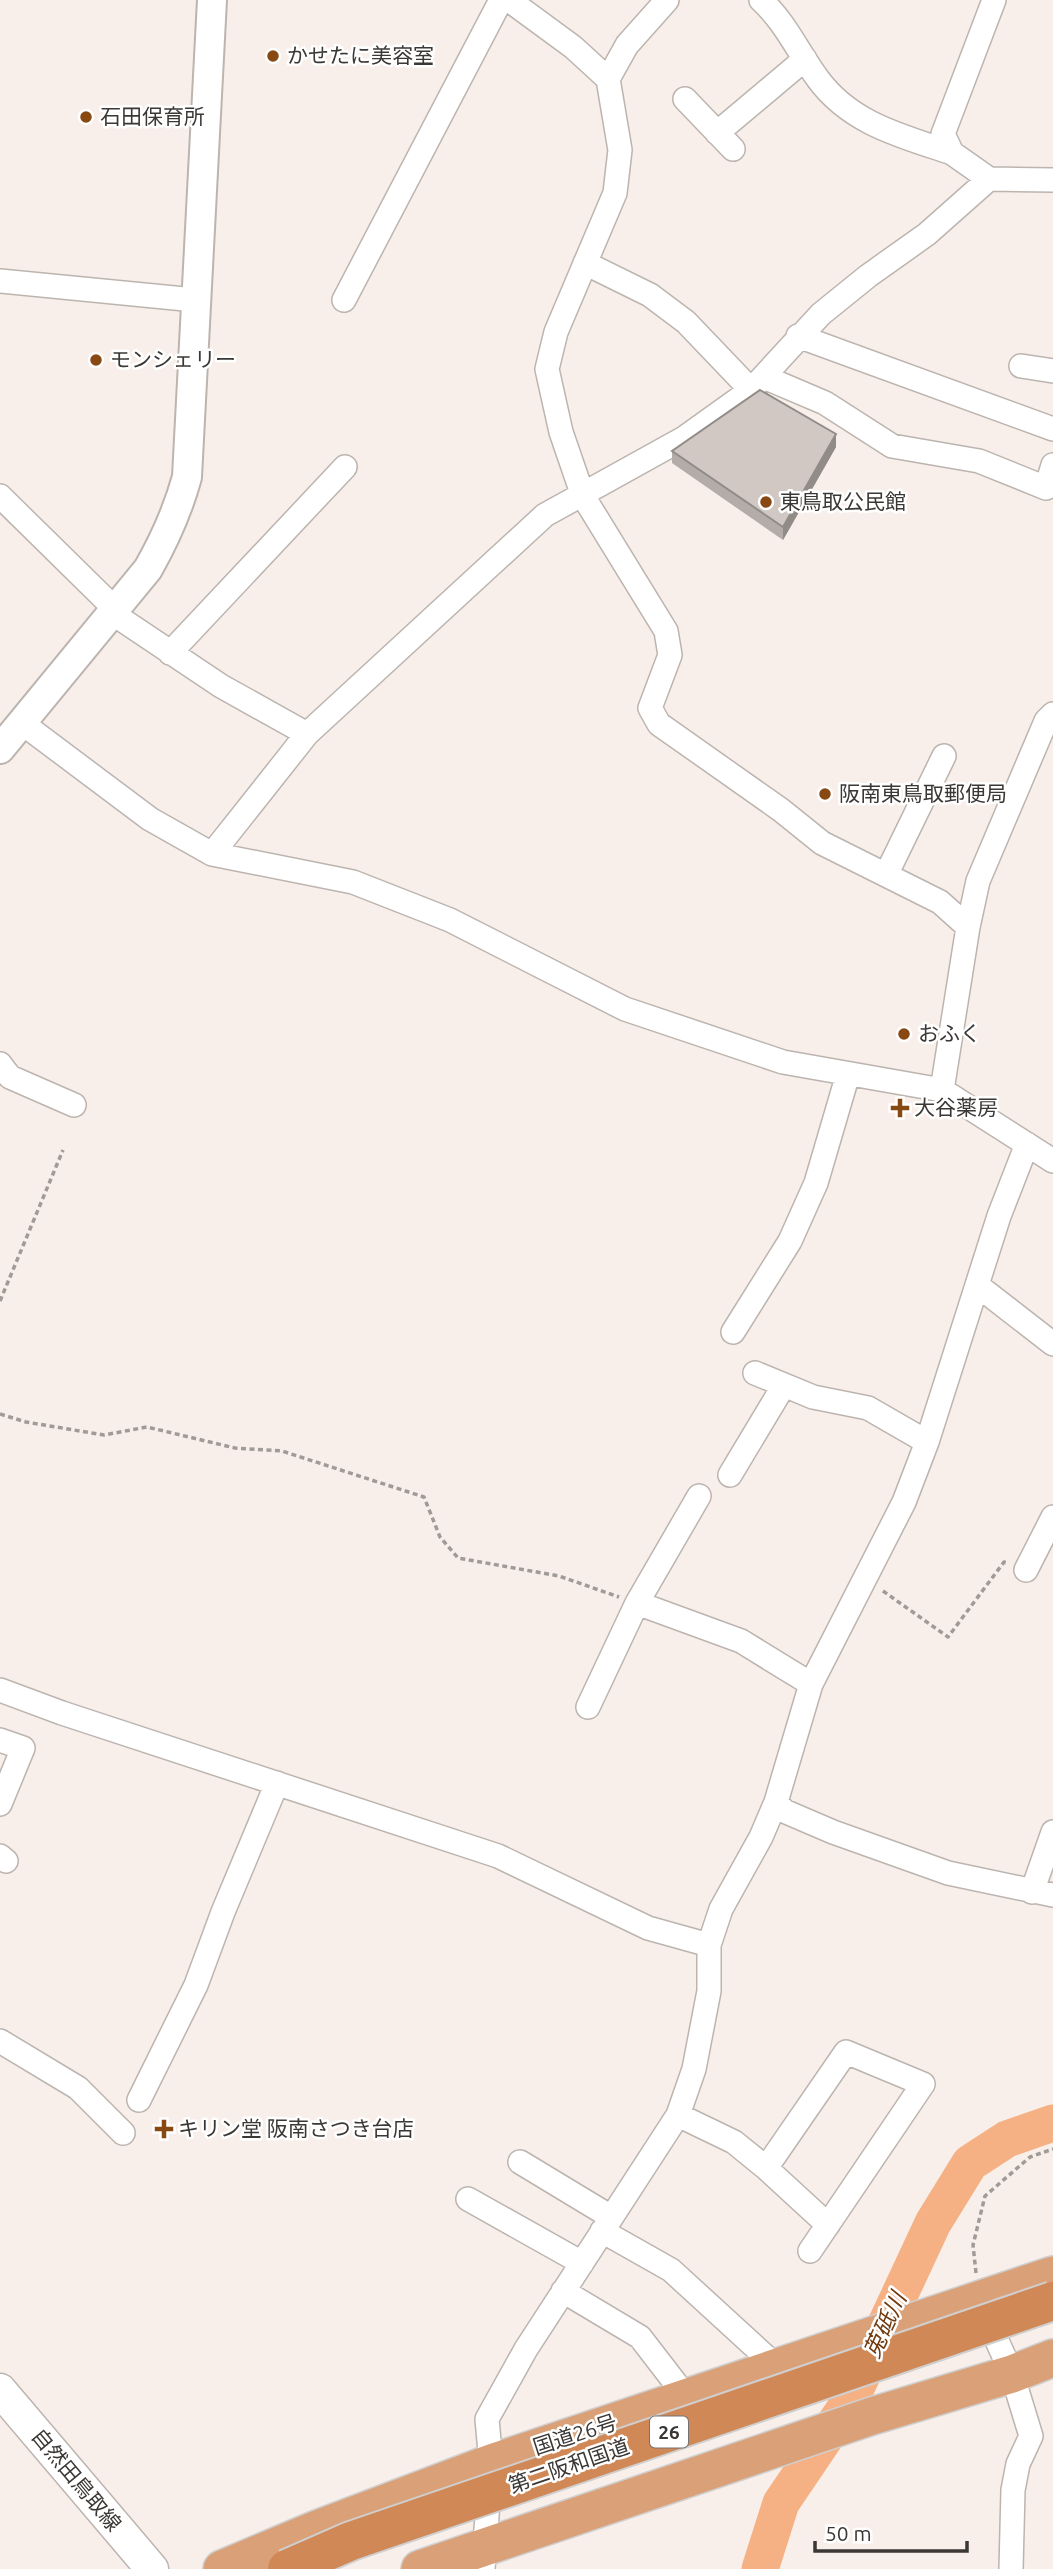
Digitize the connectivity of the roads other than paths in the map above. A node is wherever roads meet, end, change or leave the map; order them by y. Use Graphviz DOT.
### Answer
graph roads {
  1 [pos="212,0"];
  2 [pos="501,0"];
  3 [pos="509,0"];
  4 [pos="667,0"];
  5 [pos="761,0"];
  6 [pos="994,0"];
  7 [pos="805,59"];
  8 [pos="608,79"];
  9 [pos="685,99"];
  10 [pos="953,153"];
  11 [pos="989,179"];
  12 [pos="1053,180"];
  13 [pos="586,263"];
  14 [pos="0,281"];
  15 [pos="195,300"];
  16 [pos="344,300"];
  17 [pos="798,336"];
  18 [pos="1021,366"];
  19 [pos="1053,371"];
  20 [pos="757,384"];
  21 [pos="1053,429"];
  22 [pos="1053,465"];
  23 [pos="345,467"];
  24 [pos="0,496"];
  25 [pos="583,496"];
  26 [pos="114,611"];
  27 [pos="170,653"];
  28 [pos="1053,714"];
  29 [pos="22,723"];
  30 [pos="307,734"];
  31 [pos="0,749"];
  32 [pos="944,756"];
  33 [pos="212,854"];
  34 [pos="886,875"];
  35 [pos="968,927"];
  36 [pos="0,1064"];
  37 [pos="848,1073"];
  38 [pos="942,1090"];
  39 [pos="74,1105"];
  40 [pos="1027,1143"];
  41 [pos="1053,1161"];
  42 [pos="977,1285"];
  43 [pos="733,1332"];
  44 [pos="1053,1344"];
  45 [pos="755,1373"];
  46 [pos="784,1385"];
  47 [pos="927,1442"];
  48 [pos="730,1475"];
  49 [pos="699,1496"];
  50 [pos="1053,1517"];
  51 [pos="1026,1570"];
  52 [pos="637,1603"];
  53 [pos="811,1684"];
  54 [pos="0,1690"];
  55 [pos="589,1707"];
  56 [pos="0,1740"];
  57 [pos="277,1783"];
  58 [pos="776,1802"];
  59 [pos="0,1804"];
  60 [pos="1053,1832"];
  61 [pos="1043,1894"];
  62 [pos="709,1944"];
  63 [pos="0,2041"];
  64 [pos="139,2100"];
  65 [pos="678,2115"];
  66 [pos="123,2133"];
  67 [pos="520,2162"];
  68 [pos="766,2168"];
  69 [pos="468,2199"];
  70 [pos="607,2224"];
  71 [pos="828,2225"];
  72 [pos="810,2251"];
  73 [pos="582,2263"];
  74 [pos="1053,2275"];
  75 [pos="563,2291"];
  76 [pos="979,2300"];
  77 [pos="1053,2301"];
  78 [pos="1053,2358"];
  79 [pos="778,2368"];
  80 [pos="1012,2374"];
  81 [pos="0,2390"];
  82 [pos="687,2398"];
  83 [pos="491,2463"];
  84 [pos="483,2558"];
  85 [pos="152,2569"];
  86 [pos="222,2569"];
  87 [pos="287,2569"];
  88 [pos="420,2569"];
  89 [pos="1011,2569"];
  1 -- 15 [label="street"];
  2 -- 16 [label="street"];
  3 -- 8 [label="street"];
  4 -- 8 [label="street"];
  5 -- 7 [label="street"];
  6 -- 10 [label="street"];
  7 -- 9 [label="street"];
  7 -- 10 [label="street"];
  8 -- 13 [label="street"];
  10 -- 11 [label="street"];
  11 -- 12 [label="street"];
  11 -- 17 [label="street"];
  13 -- 20 [label="street"];
  13 -- 25 [label="street"];
  14 -- 15 [label="street"];
  15 -- 26 [label="street"];
  17 -- 20 [label="street"];
  17 -- 21 [label="street"];
  18 -- 19 [label="street"];
  20 -- 22 [label="street"];
  20 -- 25 [label="street"];
  23 -- 27 [label="street"];
  24 -- 26 [label="street"];
  25 -- 30 [label="street"];
  25 -- 34 [label="street"];
  26 -- 27 [label="street"];
  26 -- 29 [label="street"];
  27 -- 30 [label="street"];
  28 -- 35 [label="street"];
  29 -- 31 [label="street"];
  29 -- 33 [label="street"];
  30 -- 33 [label="street"];
  32 -- 34 [label="street"];
  33 -- 37 [label="street"];
  34 -- 35 [label="street"];
  35 -- 38 [label="street"];
  36 -- 39 [label="street"];
  37 -- 38 [label="street"];
  37 -- 43 [label="street"];
  38 -- 40 [label="street"];
  40 -- 41 [label="street"];
  40 -- 42 [label="street"];
  42 -- 44 [label="street"];
  42 -- 47 [label="street"];
  45 -- 46 [label="street"];
  46 -- 47 [label="street"];
  46 -- 48 [label="street"];
  47 -- 53 [label="street"];
  49 -- 52 [label="street"];
  50 -- 51 [label="street"];
  52 -- 53 [label="street"];
  52 -- 55 [label="street"];
  53 -- 58 [label="street"];
  54 -- 57 [label="street"];
  56 -- 59 [label="street"];
  57 -- 62 [label="street"];
  57 -- 64 [label="street"];
  58 -- 61 [label="street"];
  58 -- 62 [label="street"];
  60 -- 61 [label="street"];
  62 -- 65 [label="street"];
  63 -- 66 [label="street"];
  65 -- 68 [label="street"];
  65 -- 70 [label="street"];
  67 -- 70 [label="street"];
  68 -- 71 [label="street"];
  68 -- 71 [label="street"];
  69 -- 73 [label="street"];
  70 -- 73 [label="street"];
  70 -- 79 [label="street"];
  71 -- 72 [label="street"];
  73 -- 75 [label="street"];
  74 -- 76 [label="highway, 国道26号 / 26"];
  75 -- 82 [label="street"];
  75 -- 83 [label="street"];
  76 -- 79 [label="highway, 国道26号 / 26"];
  76 -- 80 [label="street"];
  77 -- 87 [label="highway, 第二阪和国道 / 26, bridge"];
  78 -- 80 [label="highway, 26"];
  79 -- 82 [label="highway, 国道26号 / 26"];
  80 -- 84 [label="highway, 26"];
  80 -- 89 [label="street"];
  81 -- 85 [label="main road, 自然田鳥取線"];
  82 -- 83 [label="highway, 国道26号 / 26"];
  83 -- 84 [label="street"];
  83 -- 86 [label="highway, 国道26号 / 26"];
  84 -- 88 [label="highway, 26"];
}
